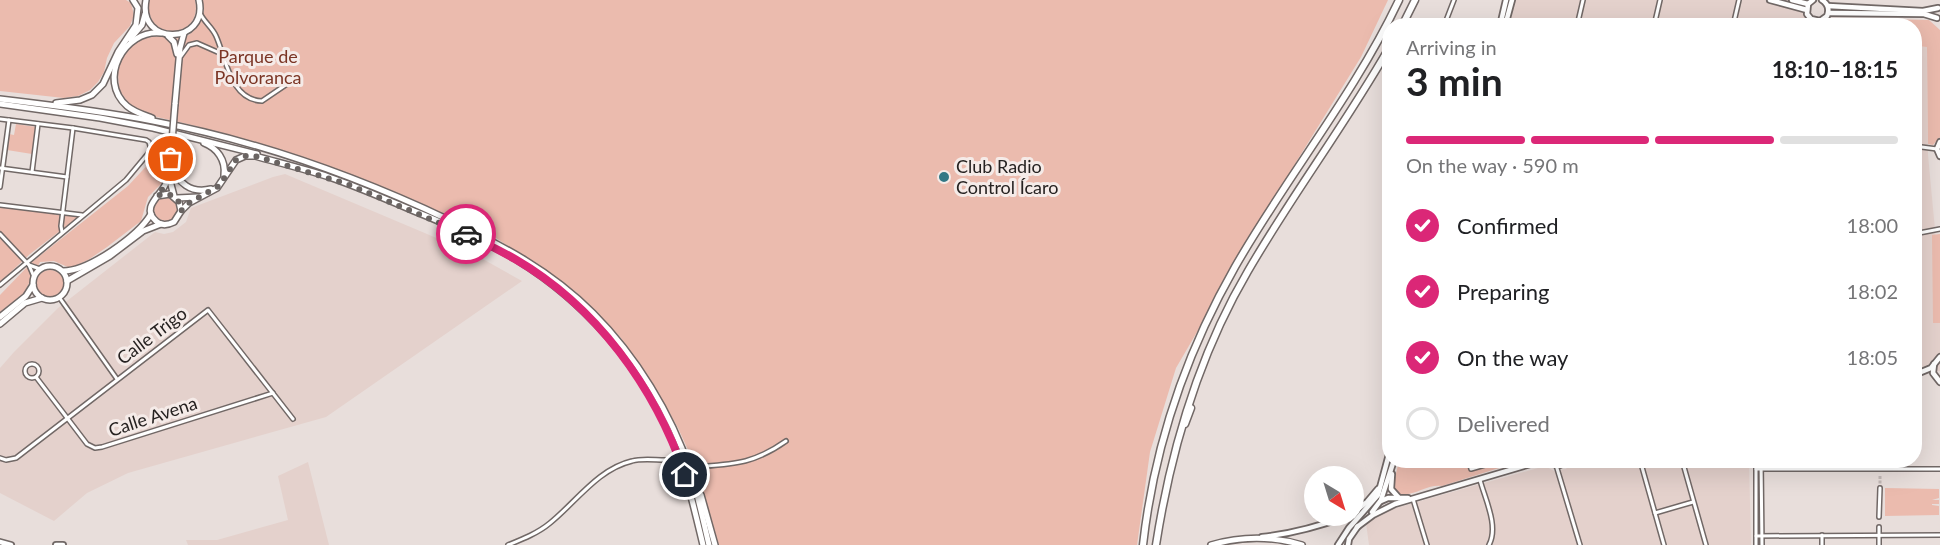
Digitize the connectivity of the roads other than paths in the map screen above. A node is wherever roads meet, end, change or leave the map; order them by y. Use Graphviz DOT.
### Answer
graph roads {
  1 [pos="133,0"];
  2 [pos="139,0"];
  3 [pos="146,0"];
  4 [pos="199,0"];
  5 [pos="1399,0"];
  6 [pos="1415,0"];
  7 [pos="1454,0"];
  8 [pos="1506,0"];
  9 [pos="1512,0"];
  10 [pos="1583,0"];
  11 [pos="1660,0"];
  12 [pos="1739,0"];
  13 [pos="1770,0"];
  14 [pos="1792,0"];
  15 [pos="1814,0"];
  16 [pos="1822,0"];
  17 [pos="1828,6"];
  18 [pos="1807,7"];
  19 [pos="1939,7"];
  20 [pos="145,11"];
  21 [pos="200,11"];
  22 [pos="1828,13"];
  23 [pos="1389,18"];
  24 [pos="1406,18"];
  25 [pos="1447,18"];
  26 [pos="1502,18"];
  27 [pos="1507,18"];
  28 [pos="1579,18"];
  29 [pos="1656,18"];
  30 [pos="1735,18"];
  31 [pos="1809,18"];
  32 [pos="1826,18"];
  33 [pos="1939,20"];
  34 [pos="193,26"];
  35 [pos="212,28"];
  36 [pos="1382,32"];
  37 [pos="184,33"];
  38 [pos="164,34"];
  39 [pos="118,52"];
  40 [pos="1371,53"];
  41 [pos="222,54"];
  42 [pos="1382,59"];
  43 [pos="179,62"];
  44 [pos="1351,78"];
  45 [pos="287,84"];
  46 [pos="0,99"];
  47 [pos="0,104"];
  48 [pos="39,104"];
  49 [pos="0,119"];
  50 [pos="9,120"];
  51 [pos="38,124"];
  52 [pos="74,128"];
  53 [pos="153,128"];
  54 [pos="209,134"];
  55 [pos="1333,138"];
  56 [pos="1940,142"];
  57 [pos="1922,147"];
  58 [pos="1937,149"];
  59 [pos="1940,156"];
  60 [pos="171,157"];
  61 [pos="1321,164"];
  62 [pos="1,168"];
  63 [pos="32,172"];
  64 [pos="169,172"];
  65 [pos="325,176"];
  66 [pos="67,177"];
  67 [pos="223,181"];
  68 [pos="0,187"];
  69 [pos="217,188"];
  70 [pos="157,196"];
  71 [pos="175,197"];
  72 [pos="200,197"];
  73 [pos="0,205"];
  74 [pos="181,211"];
  75 [pos="63,213"];
  76 [pos="151,214"];
  77 [pos="83,215"];
  78 [pos="161,224"];
  79 [pos="1940,229"];
  80 [pos="62,232"];
  81 [pos="1922,232"];
  82 [pos="0,234"];
  83 [pos="27,263"];
  84 [pos="40,269"];
  85 [pos="63,272"];
  86 [pos="34,277"];
  87 [pos="67,281"];
  88 [pos="0,285"];
  89 [pos="33,285"];
  90 [pos="59,297"];
  91 [pos="42,298"];
  92 [pos="0,317"];
  93 [pos="0,324"];
  94 [pos="1940,357"];
  95 [pos="1934,364"];
  96 [pos="1922,373"];
  97 [pos="36,377"];
  98 [pos="1935,378"];
  99 [pos="118,379"];
  100 [pos="1940,382"];
  101 [pos="273,393"];
  102 [pos="1191,408"];
  103 [pos="664,410"];
  104 [pos="68,418"];
  105 [pos="293,419"];
  106 [pos="1178,438"];
  107 [pos="786,441"];
  108 [pos="0,458"];
  109 [pos="665,460"];
  110 [pos="693,467"];
  111 [pos="1385,468"];
  112 [pos="1392,468"];
  113 [pos="1393,468"];
  114 [pos="1518,468"];
  115 [pos="1557,468"];
  116 [pos="1642,468"];
  117 [pos="1684,468"];
  118 [pos="1756,469"];
  119 [pos="1761,469"];
  120 [pos="1940,469"];
  121 [pos="1384,473"];
  122 [pos="1480,480"];
  123 [pos="1880,488"];
  124 [pos="1402,499"];
  125 [pos="1413,499"];
  126 [pos="1381,500"];
  127 [pos="1694,502"];
  128 [pos="1364,504"];
  129 [pos="1364,512"];
  130 [pos="1655,513"];
  131 [pos="1364,514"];
  132 [pos="1880,516"];
  133 [pos="1311,526"];
  134 [pos="1352,526"];
  135 [pos="1357,527"];
  136 [pos="1880,527"];
  137 [pos="1822,535"];
  138 [pos="1880,535"];
  139 [pos="1940,535"];
  140 [pos="1756,536"];
  141 [pos="1762,536"];
  142 [pos="1254,537"];
  143 [pos="0,542"];
  144 [pos="11,545"];
  145 [pos="56,545"];
  146 [pos="63,545"];
  147 [pos="508,545"];
  148 [pos="702,545"];
  149 [pos="709,545"];
  150 [pos="715,545"];
  151 [pos="1143,545"];
  152 [pos="1156,545"];
  153 [pos="1211,545"];
  154 [pos="1302,545"];
  155 [pos="1338,545"];
  156 [pos="1348,545"];
  157 [pos="1426,545"];
  158 [pos="1489,545"];
  159 [pos="1580,545"];
  160 [pos="1664,545"];
  161 [pos="1706,545"];
  162 [pos="1756,545"];
  163 [pos="1762,545"];
  164 [pos="1822,545"];
  165 [pos="1880,545"];
  1 -- 39 [label="main road"];
  2 -- 20 [label="main road"];
  3 -- 20 [label="main road"];
  4 -- 21 [label="main road"];
  5 -- 23 [label="highway"];
  6 -- 24 [label="highway"];
  7 -- 25 [label="street"];
  8 -- 26 [label="street"];
  9 -- 27 [label="street"];
  10 -- 28 [label="street"];
  11 -- 29 [label="street"];
  12 -- 30 [label="street"];
  13 -- 18 [label="street"];
  14 -- 18 [label="street"];
  15 -- 18 [label="street"];
  16 -- 17 [label="street"];
  17 -- 19 [label="street"];
  17 -- 22 [label="street"];
  18 -- 31 [label="street"];
  19 -- 33 [label="street"];
  20 -- 38 [label="main road"];
  20 -- 39 [label="main road"];
  21 -- 34 [label="main road"];
  21 -- 35 [label="street"];
  22 -- 32 [label="street"];
  22 -- 33 [label="street"];
  34 -- 35 [label="street"];
  34 -- 37 [label="main road"];
  35 -- 41 [label="street"];
  36 -- 40 [label="highway"];
  37 -- 38 [label="main road"];
  37 -- 43 [label="main road"];
  38 -- 43 [label="main road"];
  38 -- 54 [label="main road"];
  39 -- 48 [label="main road"];
  40 -- 44 [label="highway"];
  40 -- 151 [label="highway"];
  41 -- 43 [label="street"];
  41 -- 45 [label="street"];
  42 -- 55 [label="highway"];
  43 -- 60 [label="main road, bridge"];
  46 -- 48 [label="main road"];
  47 -- 53 [label="main road"];
  48 -- 54 [label="main road"];
  49 -- 50 [label="street"];
  50 -- 51 [label="street"];
  50 -- 62 [label="street"];
  51 -- 52 [label="street"];
  51 -- 63 [label="street"];
  52 -- 66 [label="street"];
  52 -- 77 [label="street"];
  53 -- 65 [label="main road"];
  53 -- 67 [label="main road"];
  54 -- 103 [label="main road"];
  55 -- 61 [label="highway"];
  55 -- 106 [label="highway"];
  56 -- 58 [label="street"];
  57 -- 58 [label="street"];
  58 -- 59 [label="street"];
  60 -- 64 [label="main road"];
  60 -- 69 [label="main road"];
  62 -- 63 [label="street"];
  62 -- 68 [label="street"];
  63 -- 66 [label="street"];
  64 -- 70 [label="main road"];
  64 -- 71 [label="main road"];
  65 -- 67 [label="main road"];
  65 -- 148 [label="main road"];
  66 -- 75 [label="street"];
  67 -- 69 [label="main road"];
  69 -- 72 [label="main road"];
  70 -- 71 [label="main road"];
  70 -- 76 [label="main road"];
  71 -- 72 [label="main road"];
  71 -- 74 [label="main road"];
  72 -- 74 [label="main road"];
  73 -- 75 [label="street"];
  74 -- 78 [label="main road"];
  75 -- 77 [label="street"];
  75 -- 80 [label="street"];
  76 -- 78 [label="main road"];
  76 -- 85 [label="main road"];
  77 -- 80 [label="street"];
  78 -- 87 [label="main road"];
  79 -- 81 [label="street"];
  80 -- 83 [label="street"];
  82 -- 83 [label="street"];
  83 -- 84 [label="street"];
  83 -- 86 [label="street"];
  83 -- 88 [label="street"];
  84 -- 85 [label="main road"];
  84 -- 86 [label="main road"];
  85 -- 87 [label="main road"];
  86 -- 89 [label="main road"];
  87 -- 90 [label="main road"];
  89 -- 91 [label="main road"];
  89 -- 92 [label="main road"];
  90 -- 91 [label="main road"];
  90 -- 99 [label="street"];
  91 -- 93 [label="main road"];
  94 -- 95 [label="street"];
  95 -- 96 [label="street"];
  95 -- 98 [label="street"];
  96 -- 98 [label="street"];
  97 -- 97 [label="street"];
  97 -- 104 [label="street, Calle Avena"];
  98 -- 100 [label="street"];
  99 -- 101 [label="street, Calle Trigo"];
  99 -- 104 [label="street, Calle Trigo"];
  101 -- 104 [label="street, Calle Avena"];
  101 -- 105 [label="street, Calle Trigo"];
  102 -- 106 [label="highway"];
  103 -- 110 [label="main road"];
  103 -- 149 [label="main road"];
  104 -- 108 [label="street, Calle Trigo"];
  106 -- 152 [label="highway"];
  107 -- 110 [label="street"];
  109 -- 147 [label="street"];
  110 -- 150 [label="main road"];
  111 -- 121 [label="street"];
  112 -- 126 [label="street"];
  113 -- 124 [label="street"];
  114 -- 122 [label="street"];
  115 -- 159 [label="street"];
  116 -- 130 [label="street"];
  117 -- 127 [label="street"];
  118 -- 119 [label="street"];
  118 -- 140 [label="street"];
  119 -- 120 [label="street"];
  119 -- 141 [label="street"];
  121 -- 128 [label="street"];
  121 -- 129 [label="street"];
  122 -- 125 [label="street"];
  122 -- 158 [label="street"];
  123 -- 132 [label="street"];
  124 -- 125 [label="street"];
  124 -- 126 [label="street"];
  125 -- 135 [label="street"];
  125 -- 157 [label="street"];
  126 -- 131 [label="street"];
  126 -- 135 [label="street"];
  127 -- 130 [label="street"];
  127 -- 161 [label="street"];
  130 -- 160 [label="street"];
  133 -- 142 [label="street"];
  134 -- 155 [label="street"];
  135 -- 156 [label="street"];
  136 -- 138 [label="street"];
  137 -- 138 [label="street"];
  137 -- 141 [label="street"];
  137 -- 164 [label="street"];
  138 -- 139 [label="street"];
  138 -- 165 [label="street"];
  140 -- 141 [label="street"];
  140 -- 162 [label="street"];
  141 -- 163 [label="street"];
  142 -- 153 [label="main road"];
  142 -- 154 [label="main road"];
  143 -- 144 [label="street"];
  145 -- 146 [label="street"];
}
